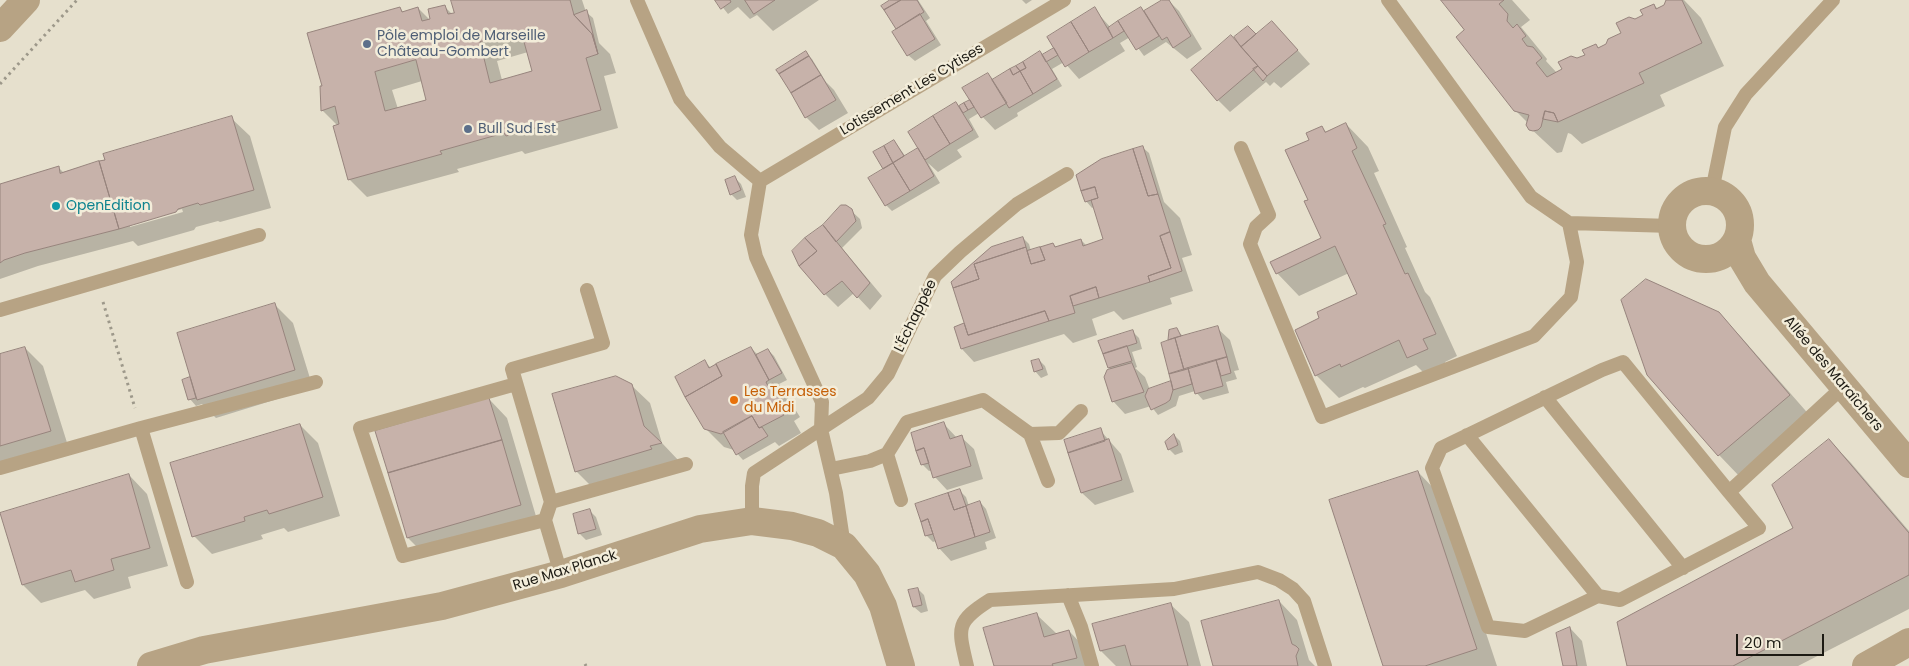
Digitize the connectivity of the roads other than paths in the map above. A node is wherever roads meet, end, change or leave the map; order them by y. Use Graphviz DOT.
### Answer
graph roads {
  1 [pos="26,0"];
  2 [pos="637,0"];
  3 [pos="1064,0"];
  4 [pos="1388,0"];
  5 [pos="1832,0"];
  6 [pos="0,28"];
  7 [pos="1241,148"];
  8 [pos="1067,174"];
  9 [pos="760,181"];
  10 [pos="1712,191"];
  11 [pos="1569,222"];
  12 [pos="1672,226"];
  13 [pos="259,235"];
  14 [pos="1737,240"];
  15 [pos="1712,259"];
  16 [pos="1757,283"];
  17 [pos="587,290"];
  18 [pos="0,310"];
  19 [pos="316,382"];
  20 [pos="516,384"];
  21 [pos="1844,386"];
  22 [pos="1545,397"];
  23 [pos="1081,411"];
  24 [pos="141,428"];
  25 [pos="821,429"];
  26 [pos="1030,434"];
  27 [pos="1467,435"];
  28 [pos="887,454"];
  29 [pos="686,464"];
  30 [pos="1909,464"];
  31 [pos="0,468"];
  32 [pos="831,469"];
  33 [pos="1048,480"];
  34 [pos="1729,492"];
  35 [pos="901,500"];
  36 [pos="550,502"];
  37 [pos="545,520"];
  38 [pos="752,521"];
  39 [pos="844,546"];
  40 [pos="1683,568"];
  41 [pos="560,574"];
  42 [pos="187,582"];
  43 [pos="1068,595"];
  44 [pos="1598,596"];
  45 [pos="1909,642"];
  46 [pos="151,666"];
  47 [pos="901,666"];
  48 [pos="967,666"];
  49 [pos="1092,666"];
  50 [pos="1325,666"];
  51 [pos="1866,666"];
  1 -- 6 [label="street"];
  2 -- 9 [label="lane"];
  3 -- 9 [label="lane, Lotissement Les Cytises"];
  4 -- 11 [label="lane"];
  5 -- 10 [label="lane"];
  7 -- 11 [label="lane"];
  8 -- 25 [label="lane, L'Échappée"];
  9 -- 25 [label="lane"];
  10 -- 12 [label="street"];
  10 -- 14 [label="street"];
  11 -- 12 [label="lane"];
  12 -- 15 [label="street"];
  13 -- 18 [label="lane"];
  14 -- 15 [label="street"];
  14 -- 16 [label="street, Allée des Maraîchers"];
  15 -- 16 [label="street, Allée des Maraîchers"];
  16 -- 21 [label="street, Allée des Maraîchers"];
  17 -- 20 [label="lane"];
  19 -- 24 [label="lane"];
  20 -- 36 [label="lane"];
  20 -- 37 [label="lane"];
  21 -- 30 [label="street, Allée des Maraîchers"];
  21 -- 34 [label="lane"];
  22 -- 27 [label="lane"];
  22 -- 34 [label="lane"];
  22 -- 40 [label="lane"];
  23 -- 26 [label="lane"];
  24 -- 31 [label="lane"];
  24 -- 42 [label="lane"];
  25 -- 32 [label="lane"];
  25 -- 38 [label="lane, L'Échappée"];
  26 -- 28 [label="lane"];
  26 -- 33 [label="lane"];
  27 -- 44 [label="lane"];
  27 -- 44 [label="lane"];
  28 -- 32 [label="lane"];
  28 -- 35 [label="lane"];
  29 -- 36 [label="lane"];
  32 -- 39 [label="lane"];
  34 -- 40 [label="lane"];
  36 -- 37 [label="lane"];
  37 -- 41 [label="lane"];
  38 -- 39 [label="street, Rue Max Planck"];
  38 -- 41 [label="street, Rue Max Planck"];
  39 -- 47 [label="street, Rue Max Planck"];
  40 -- 44 [label="lane"];
  41 -- 46 [label="street, Rue Max Planck"];
  43 -- 48 [label="lane"];
  43 -- 49 [label="lane"];
  43 -- 50 [label="lane"];
  45 -- 51 [label="street"];
}
